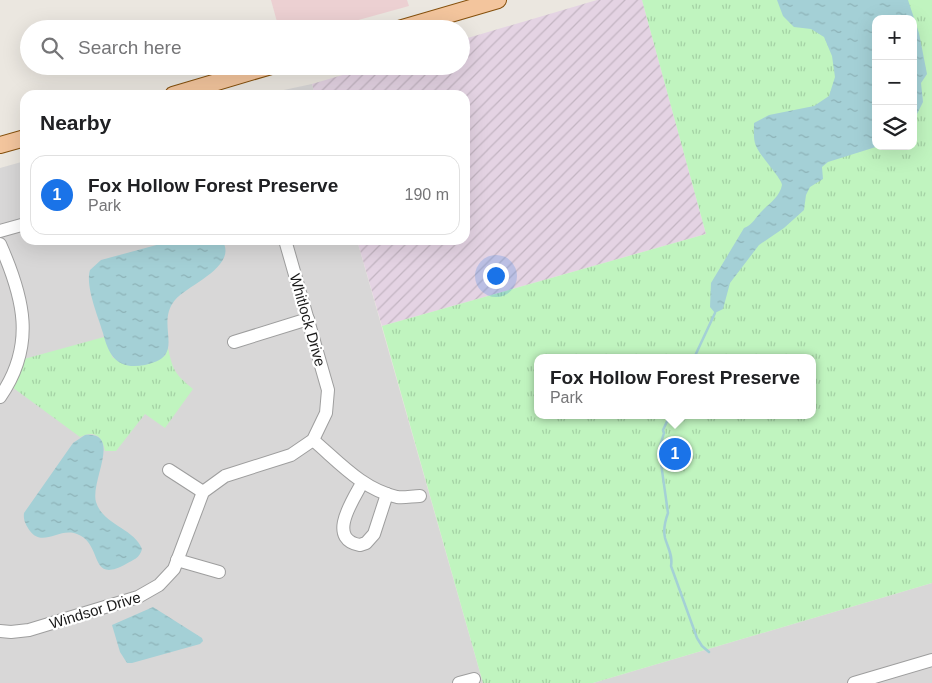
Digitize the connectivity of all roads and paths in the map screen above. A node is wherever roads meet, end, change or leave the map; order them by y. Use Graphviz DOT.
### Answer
graph roads {
  1 [pos="498,0"];
  2 [pos="430,20"];
  3 [pos="241,75"];
  4 [pos="190,90"];
  5 [pos="20,140"];
  6 [pos="0,146"];
  7 [pos="20,225"];
  8 [pos="0,231"];
  9 [pos="0,244"];
  10 [pos="286,245"];
  11 [pos="308,319"];
  12 [pos="234,342"];
  13 [pos="0,397"];
  14 [pos="328,402"];
  15 [pos="313,440"];
  16 [pos="169,470"];
  17 [pos="362,483"];
  18 [pos="204,492"];
  19 [pos="387,494"];
  20 [pos="420,496"];
  21 [pos="177,560"];
  22 [pos="219,572"];
  23 [pos="0,631"];
  24 [pos="932,660"];
  25 [pos="474,679"];
  26 [pos="459,683"];
  27 [pos="854,683"];
  1 -- 2 [label="main road"];
  3 -- 4 [label="main road"];
  5 -- 6 [label="main road"];
  7 -- 8 [label="street"];
  9 -- 13 [label="street"];
  10 -- 11 [label="street, Whitlock Drive"];
  11 -- 12 [label="street"];
  11 -- 14 [label="street, Whitlock Drive"];
  14 -- 15 [label="street, Windsor Drive"];
  15 -- 17 [label="street"];
  15 -- 18 [label="street, Windsor Drive"];
  16 -- 18 [label="street"];
  17 -- 19 [label="street"];
  17 -- 19 [label="street"];
  18 -- 21 [label="street, Windsor Drive"];
  19 -- 20 [label="street"];
  21 -- 22 [label="street"];
  21 -- 23 [label="street, Windsor Drive"];
  24 -- 27 [label="street"];
  25 -- 26 [label="street"];
}
